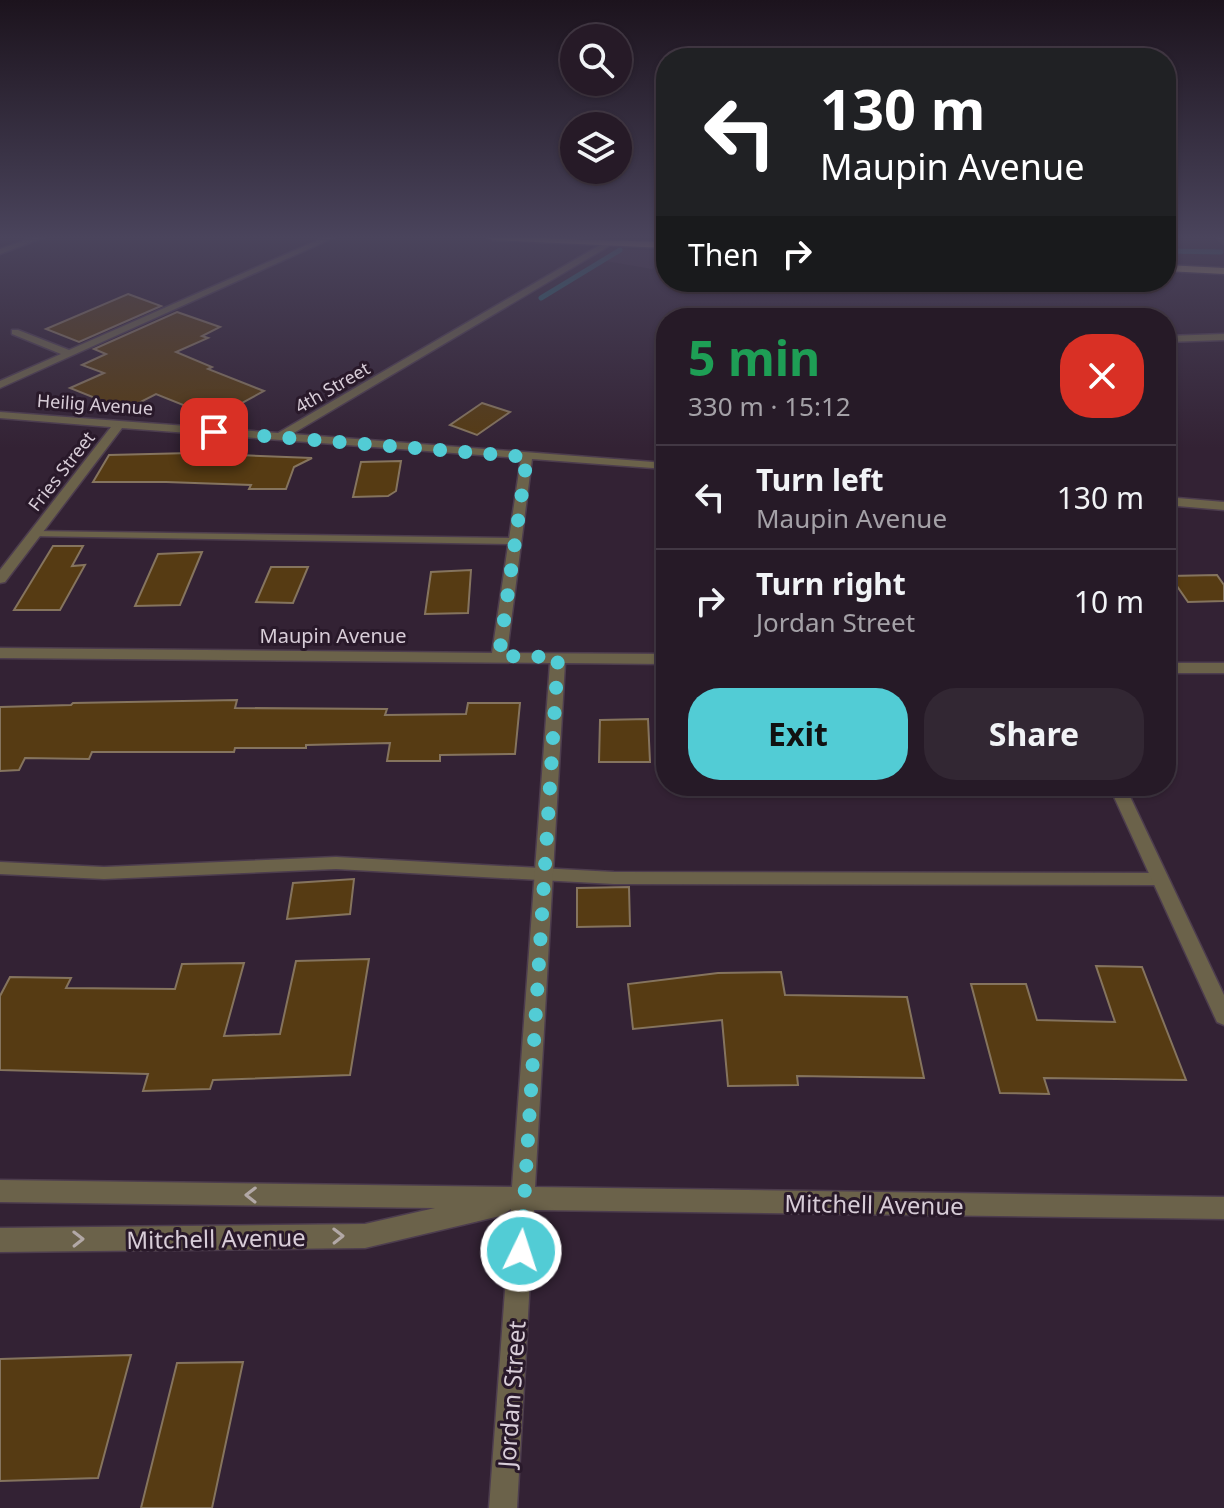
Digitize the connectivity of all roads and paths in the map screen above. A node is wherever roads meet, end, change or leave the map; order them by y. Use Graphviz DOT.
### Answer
graph roads {
  1 [pos="174,307"];
  2 [pos="500,307"];
  3 [pos="15,332"];
  4 [pos="1224,337"];
  5 [pos="1176,339"];
  6 [pos="70,354"];
  7 [pos="0,385"];
  8 [pos="0,415"];
  9 [pos="120,423"];
  10 [pos="277,438"];
  11 [pos="527,457"];
  12 [pos="656,465"];
  13 [pos="1176,502"];
  14 [pos="1224,506"];
  15 [pos="35,534"];
  16 [pos="515,541"];
  17 [pos="0,579"];
  18 [pos="0,653"];
  19 [pos="499,656"];
  20 [pos="558,657"];
  21 [pos="656,659"];
  22 [pos="1176,668"];
  23 [pos="1224,668"];
  24 [pos="1122,796"];
  25 [pos="0,868"];
  26 [pos="543,873"];
  27 [pos="1160,879"];
  28 [pos="1224,1016"];
  29 [pos="0,1191"];
  30 [pos="525,1200"];
  31 [pos="1224,1208"];
  32 [pos="0,1240"];
  33 [pos="503,1508"];
  1 -- 6 [label="street"];
  2 -- 10 [label="street, 4th Street"];
  3 -- 6 [label="street"];
  4 -- 5 [label="street"];
  6 -- 7 [label="street"];
  8 -- 9 [label="street, Heilig Avenue"];
  9 -- 10 [label="street, Heilig Avenue"];
  9 -- 15 [label="street, Fries Street"];
  10 -- 11 [label="street, Heilig Avenue"];
  11 -- 12 [label="street, Heilig Avenue"];
  11 -- 16 [label="street"];
  13 -- 14 [label="street"];
  15 -- 16 [label="lane"];
  15 -- 17 [label="street, Fries Street"];
  16 -- 19 [label="street"];
  18 -- 19 [label="street, Maupin Avenue"];
  19 -- 20 [label="street, Maupin Avenue"];
  20 -- 21 [label="street, Maupin Avenue"];
  20 -- 26 [label="street, Jordan Street"];
  22 -- 23 [label="street"];
  24 -- 27 [label="street"];
  25 -- 26 [label="lane"];
  26 -- 27 [label="lane"];
  26 -- 30 [label="street, Jordan Street"];
  27 -- 28 [label="street"];
  30 -- 29 [label="street, Mitchell Avenue, one-way"];
  30 -- 31 [label="street, Mitchell Avenue"];
  32 -- 30 [label="street, Mitchell Avenue, one-way"];
  30 -- 33 [label="street, Jordan Street"];
}
